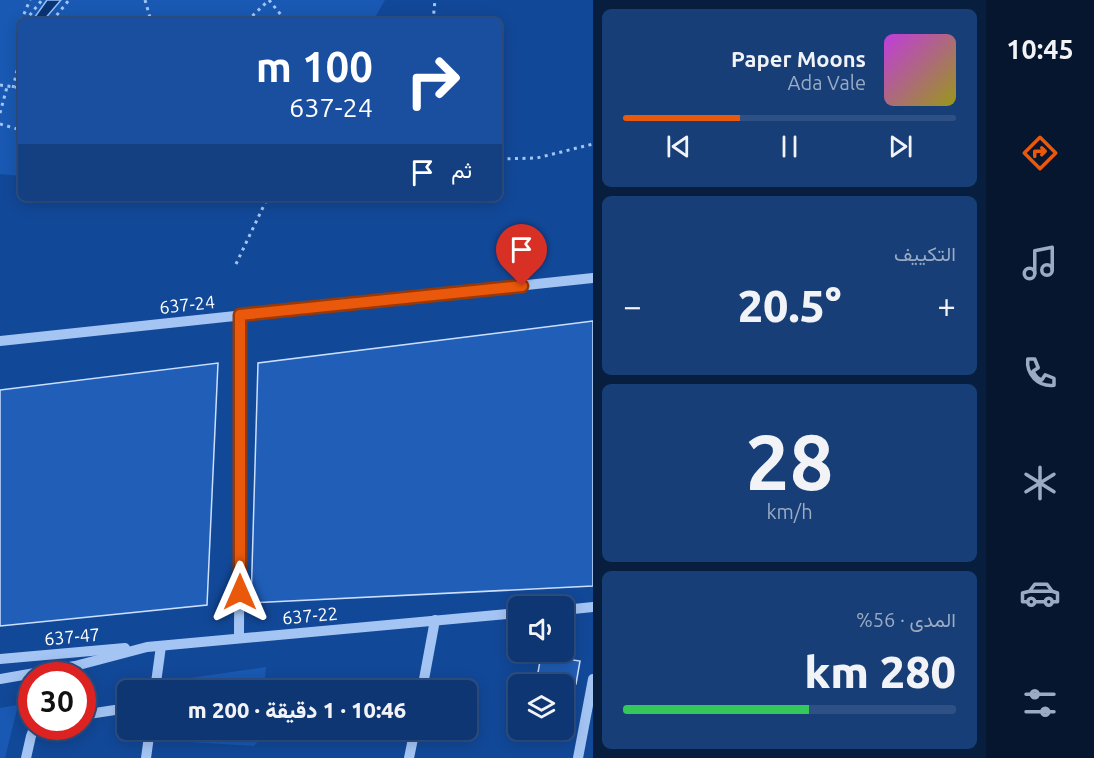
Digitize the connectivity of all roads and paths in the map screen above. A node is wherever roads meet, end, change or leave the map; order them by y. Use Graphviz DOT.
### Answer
graph roads {
  1 [pos="30,0"];
  2 [pos="42,0"];
  3 [pos="69,0"];
  4 [pos="145,0"];
  5 [pos="269,0"];
  6 [pos="435,0"];
  7 [pos="24,18"];
  8 [pos="26,18"];
  9 [pos="54,18"];
  10 [pos="150,18"];
  11 [pos="250,18"];
  12 [pos="283,18"];
  13 [pos="433,18"];
  14 [pos="17,32"];
  15 [pos="18,37"];
  16 [pos="18,66"];
  17 [pos="0,85"];
  18 [pos="6,87"];
  19 [pos="13,88"];
  20 [pos="18,88"];
  21 [pos="0,113"];
  22 [pos="0,124"];
  23 [pos="18,129"];
  24 [pos="593,144"];
  25 [pos="502,159"];
  26 [pos="266,201"];
  27 [pos="236,264"];
  28 [pos="593,278"];
  29 [pos="240,315"];
  30 [pos="0,341"];
  31 [pos="593,607"];
  32 [pos="574,609"];
  33 [pos="508,614"];
  34 [pos="435,620"];
  35 [pos="239,638"];
  36 [pos="161,646"];
  37 [pos="147,647"];
  38 [pos="0,659"];
  39 [pos="0,679"];
  40 [pos="593,679"];
  41 [pos="156,680"];
  42 [pos="424,680"];
  43 [pos="117,710"];
  44 [pos="96,713"];
  45 [pos="30,740"];
  46 [pos="148,740"];
  47 [pos="413,740"];
  48 [pos="26,758"];
  49 [pos="146,758"];
  50 [pos="409,758"];
  51 [pos="578,758"];
  1 -- 7 [label="path"];
  2 -- 8 [label="path"];
  3 -- 9 [label="path"];
  4 -- 10 [label="path"];
  5 -- 11 [label="path"];
  5 -- 12 [label="path"];
  6 -- 13 [label="path"];
  14 -- 15 [label="path"];
  16 -- 19 [label="path"];
  17 -- 18 [label="path"];
  18 -- 19 [label="path"];
  18 -- 21 [label="path"];
  19 -- 20 [label="path"];
  22 -- 23 [label="path"];
  24 -- 25 [label="path"];
  26 -- 27 [label="path"];
  28 -- 29 [label="street, 637-24"];
  29 -- 30 [label="street, 637-24"];
  29 -- 35 [label="street"];
  31 -- 32 [label="street"];
  33 -- 34 [label="street, 637-22"];
  34 -- 35 [label="street, 637-22"];
  34 -- 42 [label="street"];
  35 -- 36 [label="street, 637-22"];
  36 -- 37 [label="street, 637-22"];
  36 -- 41 [label="street"];
  37 -- 38 [label="street, 637-47"];
  37 -- 39 [label="street, 637-22"];
  40 -- 51 [label="street"];
  43 -- 44 [label="street"];
  45 -- 48 [label="street"];
  46 -- 49 [label="street"];
  47 -- 50 [label="street"];
}
